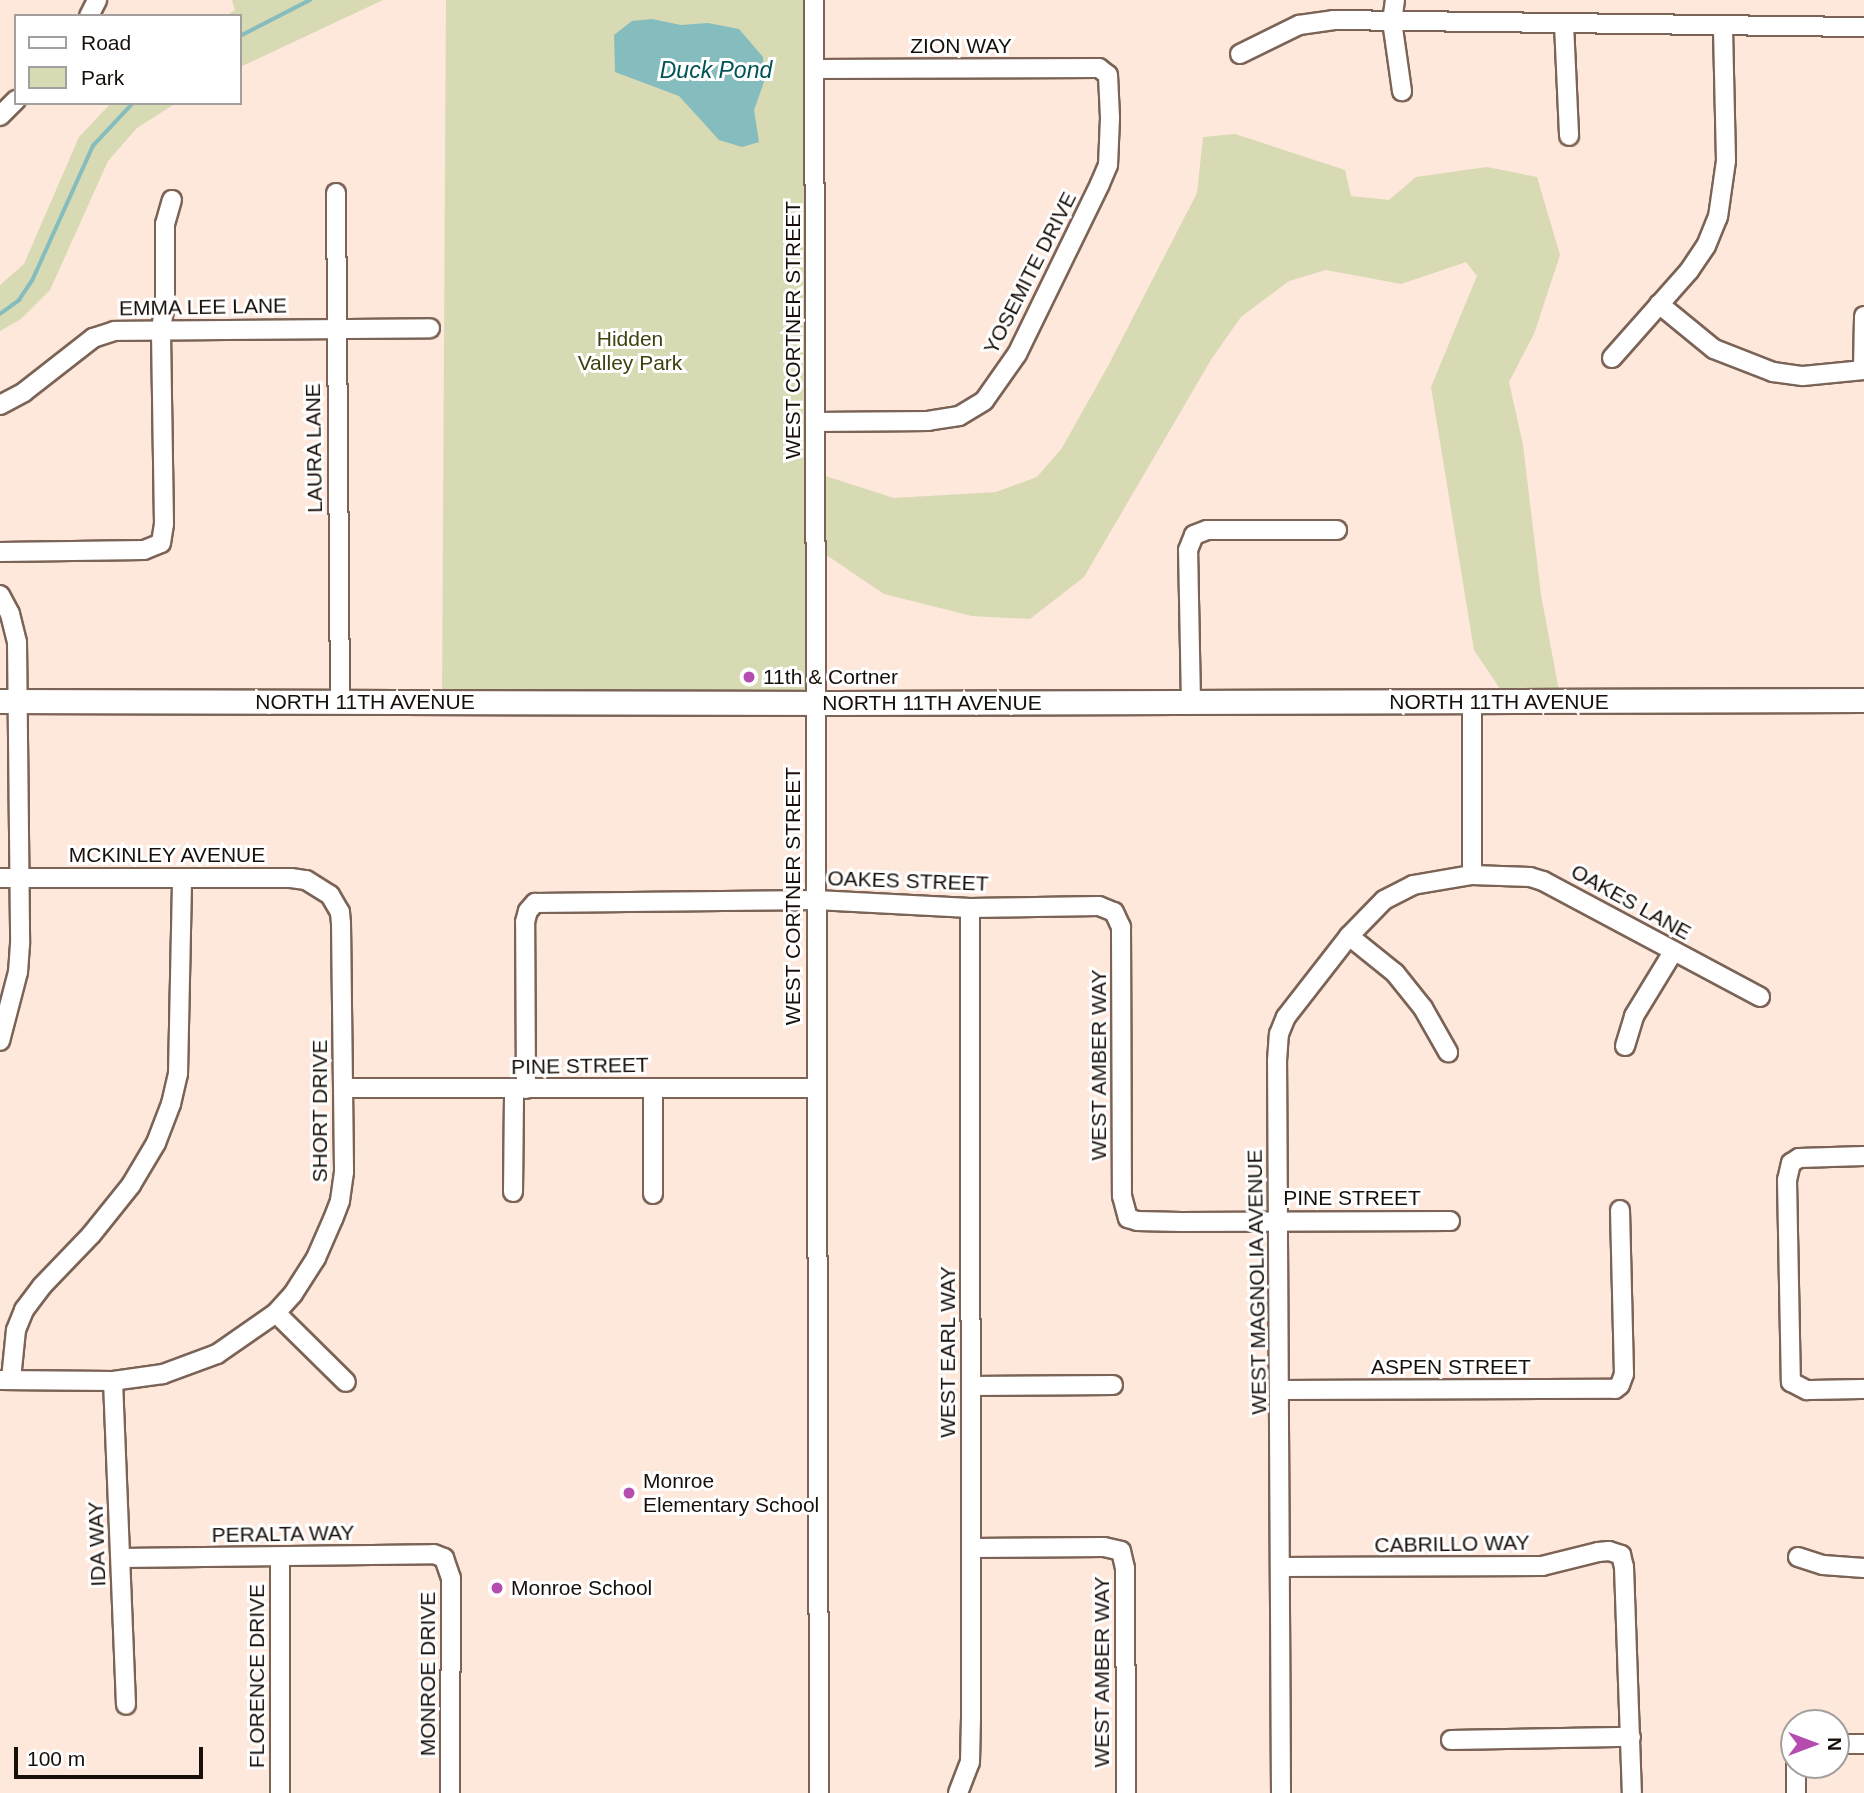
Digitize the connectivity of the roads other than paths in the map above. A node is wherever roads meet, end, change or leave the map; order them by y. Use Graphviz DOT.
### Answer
graph roads {
  1 [pos="814,0"];
  2 [pos="1395,0"];
  3 [pos="1392,20"];
  4 [pos="1564,24"];
  5 [pos="1723,26"];
  6 [pos="1864,27"];
  7 [pos="1240,54"];
  8 [pos="815,69"];
  9 [pos="1106,71"];
  10 [pos="1402,91"];
  11 [pos="14,102"];
  12 [pos="0,117"];
  13 [pos="1569,136"];
  14 [pos="336,193"];
  15 [pos="172,200"];
  16 [pos="1659,304"];
  17 [pos="1864,316"];
  18 [pos="336,328"];
  19 [pos="430,328"];
  20 [pos="161,329"];
  21 [pos="1612,358"];
  22 [pos="1864,370"];
  23 [pos="0,405"];
  24 [pos="816,422"];
  25 [pos="1337,530"];
  26 [pos="0,552"];
  27 [pos="0,595"];
  28 [pos="1864,700"];
  29 [pos="10,701"];
  30 [pos="340,701"];
  31 [pos="1472,702"];
  32 [pos="816,703"];
  33 [pos="1191,703"];
  34 [pos="1472,875"];
  35 [pos="0,877"];
  36 [pos="20,877"];
  37 [pos="182,879"];
  38 [pos="330,895"];
  39 [pos="816,900"];
  40 [pos="970,908"];
  41 [pos="1114,912"];
  42 [pos="1349,936"];
  43 [pos="1673,952"];
  44 [pos="1760,997"];
  45 [pos="0,1041"];
  46 [pos="1625,1046"];
  47 [pos="1448,1052"];
  48 [pos="344,1088"];
  49 [pos="653,1088"];
  50 [pos="816,1088"];
  51 [pos="520,1089"];
  52 [pos="1864,1156"];
  53 [pos="513,1192"];
  54 [pos="653,1194"];
  55 [pos="1620,1210"];
  56 [pos="1128,1218"];
  57 [pos="1279,1221"];
  58 [pos="1450,1222"];
  59 [pos="276,1313"];
  60 [pos="6,1380"];
  61 [pos="113,1381"];
  62 [pos="346,1382"];
  63 [pos="1113,1385"];
  64 [pos="971,1386"];
  65 [pos="1864,1389"];
  66 [pos="1281,1390"];
  67 [pos="972,1548"];
  68 [pos="1798,1557"];
  69 [pos="121,1558"];
  70 [pos="280,1558"];
  71 [pos="444,1558"];
  72 [pos="1282,1567"];
  73 [pos="1864,1568"];
  74 [pos="126,1705"];
  75 [pos="1631,1737"];
  76 [pos="1451,1740"];
  77 [pos="280,1793"];
  78 [pos="450,1793"];
  79 [pos="819,1793"];
  80 [pos="958,1793"];
  81 [pos="1126,1793"];
  82 [pos="1282,1793"];
  83 [pos="1632,1793"];
  1 -- 8 [label="street, WEST CORTNER STREET"];
  2 -- 3 [label="street"];
  3 -- 4 [label="street"];
  3 -- 7 [label="street"];
  3 -- 10 [label="street"];
  4 -- 5 [label="street"];
  4 -- 13 [label="street"];
  5 -- 6 [label="street"];
  5 -- 16 [label="street"];
  8 -- 9 [label="street, ZION WAY"];
  8 -- 24 [label="street, WEST CORTNER STREET"];
  9 -- 24 [label="street, YOSEMITE DRIVE"];
  11 -- 12 [label="street"];
  14 -- 18 [label="street, LAURA LANE"];
  15 -- 20 [label="street"];
  16 -- 21 [label="street"];
  16 -- 22 [label="street"];
  17 -- 22 [label="street"];
  18 -- 19 [label="street, EMMA LEE LANE"];
  18 -- 20 [label="street, EMMA LEE LANE"];
  18 -- 30 [label="street, LAURA LANE"];
  20 -- 23 [label="street, EMMA LEE LANE"];
  20 -- 26 [label="street"];
  24 -- 32 [label="street, WEST CORTNER STREET"];
  25 -- 33 [label="street"];
  27 -- 29 [label="street"];
  28 -- 31 [label="main road, NORTH 11TH AVENUE"];
  29 -- 30 [label="main road, NORTH 11TH AVENUE"];
  29 -- 36 [label="street"];
  30 -- 32 [label="main road, NORTH 11TH AVENUE"];
  31 -- 33 [label="main road, NORTH 11TH AVENUE"];
  31 -- 34 [label="street"];
  32 -- 33 [label="main road, NORTH 11TH AVENUE"];
  32 -- 39 [label="street, WEST CORTNER STREET"];
  34 -- 42 [label="street, WEST MAGNOLIA AVENUE"];
  34 -- 43 [label="street, OAKES LANE"];
  35 -- 36 [label="street, MCKINLEY AVENUE"];
  36 -- 37 [label="street, MCKINLEY AVENUE"];
  36 -- 45 [label="street"];
  37 -- 38 [label="street, MCKINLEY AVENUE"];
  37 -- 60 [label="street"];
  38 -- 48 [label="street, SHORT DRIVE"];
  39 -- 40 [label="street, OAKES STREET"];
  39 -- 50 [label="street, WEST CORTNER STREET"];
  39 -- 51 [label="street, OAKES STREET"];
  40 -- 41 [label="street, OAKES STREET"];
  40 -- 64 [label="street, WEST EARL WAY"];
  41 -- 56 [label="street, WEST AMBER WAY"];
  42 -- 47 [label="street"];
  42 -- 57 [label="street, WEST MAGNOLIA AVENUE"];
  43 -- 44 [label="street, OAKES LANE"];
  43 -- 46 [label="street"];
  48 -- 51 [label="street, PINE STREET"];
  48 -- 59 [label="street, SHORT DRIVE"];
  49 -- 50 [label="street, PINE STREET"];
  49 -- 51 [label="street, PINE STREET"];
  49 -- 54 [label="street"];
  50 -- 79 [label="street, WEST CORTNER STREET"];
  51 -- 53 [label="street"];
  52 -- 65 [label="street"];
  55 -- 66 [label="street, ASPEN STREET"];
  56 -- 57 [label="street, PINE STREET"];
  57 -- 58 [label="street, PINE STREET"];
  57 -- 66 [label="street, WEST MAGNOLIA AVENUE"];
  59 -- 61 [label="street, SHORT DRIVE"];
  59 -- 62 [label="street"];
  60 -- 61 [label="street, SHORT DRIVE"];
  61 -- 69 [label="street, IDA WAY"];
  63 -- 64 [label="street"];
  64 -- 67 [label="street, WEST EARL WAY"];
  66 -- 72 [label="street, WEST MAGNOLIA AVENUE"];
  67 -- 80 [label="street, WEST EARL WAY"];
  67 -- 81 [label="street, WEST AMBER WAY"];
  68 -- 73 [label="street"];
  69 -- 70 [label="street, PERALTA WAY"];
  69 -- 74 [label="street, IDA WAY"];
  70 -- 71 [label="street, PERALTA WAY"];
  70 -- 77 [label="street, FLORENCE DRIVE"];
  71 -- 78 [label="street, MONROE DRIVE"];
  72 -- 75 [label="street, CABRILLO WAY"];
  72 -- 82 [label="street, WEST MAGNOLIA AVENUE"];
  75 -- 76 [label="street"];
  75 -- 83 [label="street"];
}
